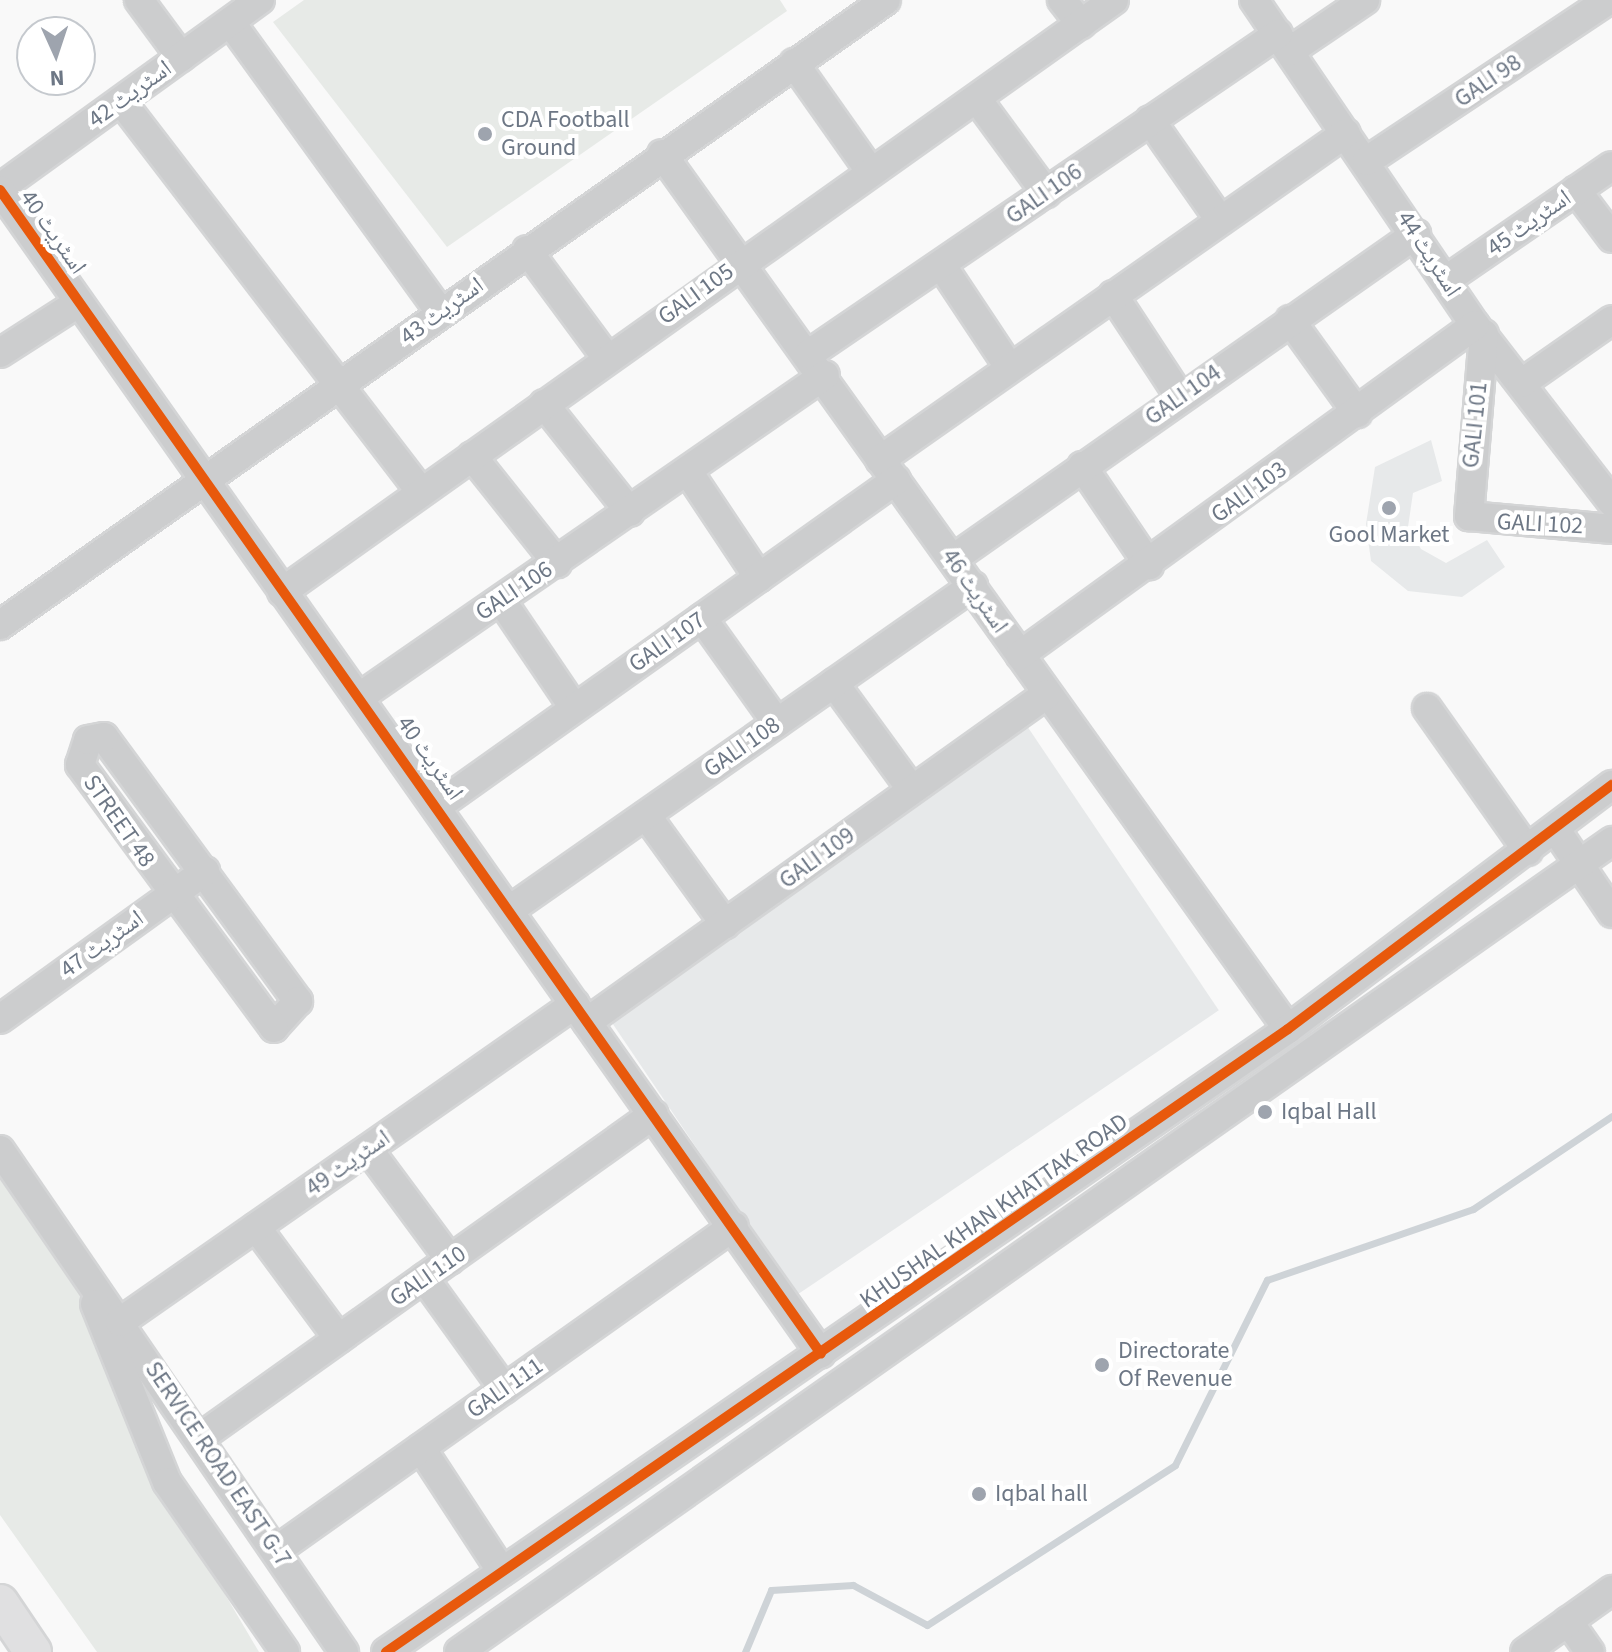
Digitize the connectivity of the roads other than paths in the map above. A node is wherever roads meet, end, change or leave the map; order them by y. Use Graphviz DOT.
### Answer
graph roads {
  1 [pos="139,0"];
  2 [pos="260,0"];
  3 [pos="886,0"];
  4 [pos="1062,0"];
  5 [pos="1114,0"];
  6 [pos="1254,0"];
  7 [pos="1365,0"];
  8 [pos="1608,0"];
  9 [pos="231,23"];
  10 [pos="1081,24"];
  11 [pos="1284,42"];
  12 [pos="181,57"];
  13 [pos="794,63"];
  14 [pos="977,99"];
  15 [pos="121,101"];
  16 [pos="1150,120"];
  17 [pos="1346,133"];
  18 [pos="662,154"];
  19 [pos="1367,161"];
  20 [pos="1612,166"];
  21 [pos="871,172"];
  22 [pos="0,189"];
  23 [pos="1576,190"];
  24 [pos="1046,193"];
  25 [pos="1220,220"];
  26 [pos="1416,234"];
  27 [pos="1612,238"];
  28 [pos="527,250"];
  29 [pos="742,261"];
  30 [pos="942,266"];
  31 [pos="1446,280"];
  32 [pos="1113,295"];
  33 [pos="78,303"];
  34 [pos="440,312"];
  35 [pos="1290,320"];
  36 [pos="1612,320"];
  37 [pos="1480,330"];
  38 [pos="0,353"];
  39 [pos="607,358"];
  40 [pos="817,365"];
  41 [pos="1009,367"];
  42 [pos="1522,383"];
  43 [pos="335,388"];
  44 [pos="1180,397"];
  45 [pos="544,404"];
  46 [pos="1357,413"];
  47 [pos="472,456"];
  48 [pos="1082,466"];
  49 [pos="888,470"];
  50 [pos="689,473"];
  51 [pos="202,483"];
  52 [pos="421,492"];
  53 [pos="1610,496"];
  54 [pos="630,512"];
  55 [pos="1469,516"];
  56 [pos="1612,529"];
  57 [pos="953,559"];
  58 [pos="557,563"];
  59 [pos="1149,565"];
  60 [pos="759,578"];
  61 [pos="973,586"];
  62 [pos="282,592"];
  63 [pos="501,600"];
  64 [pos="4,614"];
  65 [pos="702,618"];
  66 [pos="1020,655"];
  67 [pos="834,683"];
  68 [pos="1047,694"];
  69 [pos="361,696"];
  70 [pos="574,708"];
  71 [pos="1427,708"];
  72 [pos="777,723"];
  73 [pos="1612,785"];
  74 [pos="912,790"];
  75 [pos="439,805"];
  76 [pos="646,815"];
  77 [pos="1556,830"];
  78 [pos="1612,841"];
  79 [pos="1528,851"];
  80 [pos="1578,866"];
  81 [pos="205,871"];
  82 [pos="171,895"];
  83 [pos="511,909"];
  84 [pos="1612,913"];
  85 [pos="725,924"];
  86 [pos="581,1013"];
  87 [pos="0,1019"];
  88 [pos="1288,1029"];
  89 [pos="654,1114"];
  90 [pos="368,1149"];
  91 [pos="0,1150"];
  92 [pos="734,1226"];
  93 [pos="256,1227"];
  94 [pos="966,1256"];
  95 [pos="450,1260"];
  96 [pos="424,1278"];
  97 [pos="86,1280"];
  98 [pos="986,1282"];
  99 [pos="120,1322"];
  100 [pos="339,1339"];
  101 [pos="821,1354"];
  102 [pos="504,1389"];
  103 [pos="201,1437"];
  104 [pos="421,1448"];
  105 [pos="277,1550"];
  106 [pos="502,1572"];
  107 [pos="1612,1590"];
  108 [pos="0,1603"];
  109 [pos="1568,1621"];
  110 [pos="267,1625"];
  111 [pos="463,1650"];
  112 [pos="33,1652"];
  113 [pos="276,1652"];
  114 [pos="285,1652"];
  115 [pos="344,1652"];
  116 [pos="386,1652"];
  117 [pos="1525,1652"];
  118 [pos="1590,1652"];
  1 -- 12 [label="street"];
  2 -- 9 [label="street, اسٹریٹ 42"];
  3 -- 13 [label="street, اسٹریٹ 43"];
  4 -- 10 [label="street"];
  5 -- 10 [label="street, GALI 105"];
  6 -- 11 [label="street, اسٹریٹ 44"];
  7 -- 11 [label="street, GALI 106"];
  8 -- 19 [label="street, GALI 98"];
  9 -- 12 [label="street, اسٹریٹ 42"];
  9 -- 34 [label="street"];
  10 -- 14 [label="street, GALI 105"];
  11 -- 16 [label="street, GALI 106"];
  11 -- 17 [label="street, اسٹریٹ 44"];
  12 -- 15 [label="street, اسٹریٹ 42"];
  13 -- 18 [label="street, اسٹریٹ 43"];
  13 -- 21 [label="street"];
  14 -- 21 [label="street, GALI 105"];
  14 -- 24 [label="street"];
  15 -- 22 [label="street, اسٹریٹ 42"];
  15 -- 43 [label="street"];
  16 -- 24 [label="street, GALI 106"];
  16 -- 25 [label="street"];
  17 -- 19 [label="street, اسٹریٹ 44"];
  17 -- 25 [label="street"];
  18 -- 28 [label="street, اسٹریٹ 43"];
  18 -- 29 [label="street, اسٹریٹ 46"];
  19 -- 26 [label="street, اسٹریٹ 44"];
  20 -- 23 [label="street, اسٹریٹ 45"];
  21 -- 29 [label="street, GALI 105"];
  22 -- 33 [label="street, اسٹریٹ 40"];
  23 -- 27 [label="street"];
  23 -- 31 [label="street, اسٹریٹ 45"];
  24 -- 30 [label="street, GALI 106"];
  25 -- 32 [label="street"];
  26 -- 31 [label="street, اسٹریٹ 44"];
  26 -- 35 [label="street, GALI 104"];
  28 -- 34 [label="street, اسٹریٹ 43"];
  28 -- 39 [label="street"];
  29 -- 39 [label="street, GALI 105"];
  29 -- 40 [label="street, اسٹریٹ 46"];
  30 -- 40 [label="street, GALI 106"];
  30 -- 41 [label="street"];
  31 -- 37 [label="street, اسٹریٹ 44"];
  32 -- 41 [label="street"];
  32 -- 44 [label="street"];
  33 -- 38 [label="street"];
  33 -- 51 [label="street, اسٹریٹ 40"];
  34 -- 43 [label="street, اسٹریٹ 43"];
  35 -- 44 [label="street, GALI 104"];
  35 -- 46 [label="street"];
  36 -- 42 [label="street"];
  37 -- 42 [label="street, اسٹریٹ 44"];
  37 -- 46 [label="street, GALI 103"];
  37 -- 55 [label="street, GALI 101"];
  39 -- 45 [label="street, GALI 105"];
  40 -- 49 [label="street, اسٹریٹ 46"];
  40 -- 50 [label="street, GALI 106"];
  41 -- 49 [label="street"];
  42 -- 53 [label="street, اسٹریٹ 44"];
  43 -- 51 [label="street, اسٹریٹ 43"];
  43 -- 52 [label="street"];
  44 -- 48 [label="street, GALI 104"];
  45 -- 47 [label="street, GALI 105"];
  45 -- 54 [label="street"];
  46 -- 59 [label="street, GALI 103"];
  47 -- 52 [label="street, GALI 105"];
  47 -- 58 [label="street"];
  48 -- 57 [label="street, GALI 104"];
  48 -- 59 [label="street"];
  49 -- 57 [label="street, اسٹریٹ 46"];
  49 -- 60 [label="street, GALI 107"];
  50 -- 54 [label="street, GALI 106"];
  50 -- 60 [label="street"];
  51 -- 62 [label="street, اسٹریٹ 40"];
  51 -- 64 [label="street, اسٹریٹ 43"];
  52 -- 62 [label="street, GALI 105"];
  54 -- 58 [label="street, GALI 106"];
  55 -- 56 [label="street, GALI 102"];
  57 -- 61 [label="street, اسٹریٹ 46"];
  58 -- 63 [label="street, GALI 106"];
  59 -- 66 [label="street, GALI 103"];
  60 -- 65 [label="street, GALI 107"];
  61 -- 66 [label="street, اسٹریٹ 46"];
  61 -- 67 [label="street, GALI 108"];
  62 -- 69 [label="street, اسٹریٹ 40"];
  63 -- 69 [label="street, GALI 106"];
  63 -- 70 [label="street"];
  65 -- 70 [label="street, GALI 107"];
  65 -- 72 [label="street"];
  66 -- 68 [label="street, اسٹریٹ 46"];
  67 -- 72 [label="street, GALI 108"];
  67 -- 74 [label="street"];
  68 -- 74 [label="street, GALI 109"];
  68 -- 88 [label="street, اسٹریٹ 46"];
  69 -- 75 [label="street, اسٹریٹ 40"];
  70 -- 75 [label="street, GALI 107"];
  71 -- 79 [label="street"];
  72 -- 76 [label="street, GALI 108"];
  73 -- 77 [label="street, KHUSHAL KHAN KHATTAK ROAD"];
  74 -- 85 [label="street, GALI 109"];
  75 -- 83 [label="street, اسٹریٹ 40"];
  76 -- 83 [label="street, GALI 108"];
  76 -- 85 [label="street"];
  77 -- 79 [label="street, KHUSHAL KHAN KHATTAK ROAD"];
  77 -- 80 [label="street"];
  78 -- 80 [label="street"];
  79 -- 88 [label="street, KHUSHAL KHAN KHATTAK ROAD"];
  80 -- 84 [label="street"];
  80 -- 98 [label="street"];
  81 -- 82 [label="street, اسٹریٹ 47"];
  81 -- 82 [label="street, STREET 48"];
  81 -- 82 [label="street, STREET 48"];
  82 -- 87 [label="street, اسٹریٹ 47"];
  83 -- 86 [label="street, اسٹریٹ 40"];
  85 -- 86 [label="street, GALI 109"];
  86 -- 89 [label="street, اسٹریٹ 40"];
  86 -- 90 [label="street, اسٹریٹ 49"];
  88 -- 94 [label="street, KHUSHAL KHAN KHATTAK ROAD"];
  89 -- 92 [label="street, اسٹریٹ 40"];
  89 -- 95 [label="street, GALI 110"];
  90 -- 93 [label="street, اسٹریٹ 49"];
  90 -- 95 [label="street"];
  91 -- 97 [label="street, SERVICE ROAD EAST G-7"];
  92 -- 101 [label="street, اسٹریٹ 40"];
  92 -- 102 [label="street, GALI 111"];
  93 -- 99 [label="street, اسٹریٹ 49"];
  93 -- 100 [label="street"];
  94 -- 98 [label="street"];
  94 -- 101 [label="street, KHUSHAL KHAN KHATTAK ROAD"];
  95 -- 96 [label="street, GALI 110"];
  96 -- 100 [label="street, GALI 110"];
  96 -- 102 [label="street"];
  97 -- 99 [label="street, SERVICE ROAD EAST G-7"];
  97 -- 110 [label="street, SERVICE ROAD EAST G-7"];
  98 -- 111 [label="street"];
  99 -- 103 [label="street, SERVICE ROAD EAST G-7"];
  100 -- 103 [label="street, GALI 110"];
  101 -- 106 [label="street, KHUSHAL KHAN KHATTAK ROAD"];
  102 -- 104 [label="street, GALI 111"];
  103 -- 105 [label="street, SERVICE ROAD EAST G-7"];
  104 -- 105 [label="street, GALI 111"];
  104 -- 106 [label="street"];
  105 -- 115 [label="street, SERVICE ROAD EAST G-7"];
  106 -- 116 [label="street, KHUSHAL KHAN KHATTAK ROAD"];
  107 -- 109 [label="street"];
  108 -- 112 [label="main road"];
  109 -- 117 [label="street"];
  109 -- 118 [label="street"];
  110 -- 113 [label="street"];
  110 -- 114 [label="street, SERVICE ROAD EAST G-7"];
}
